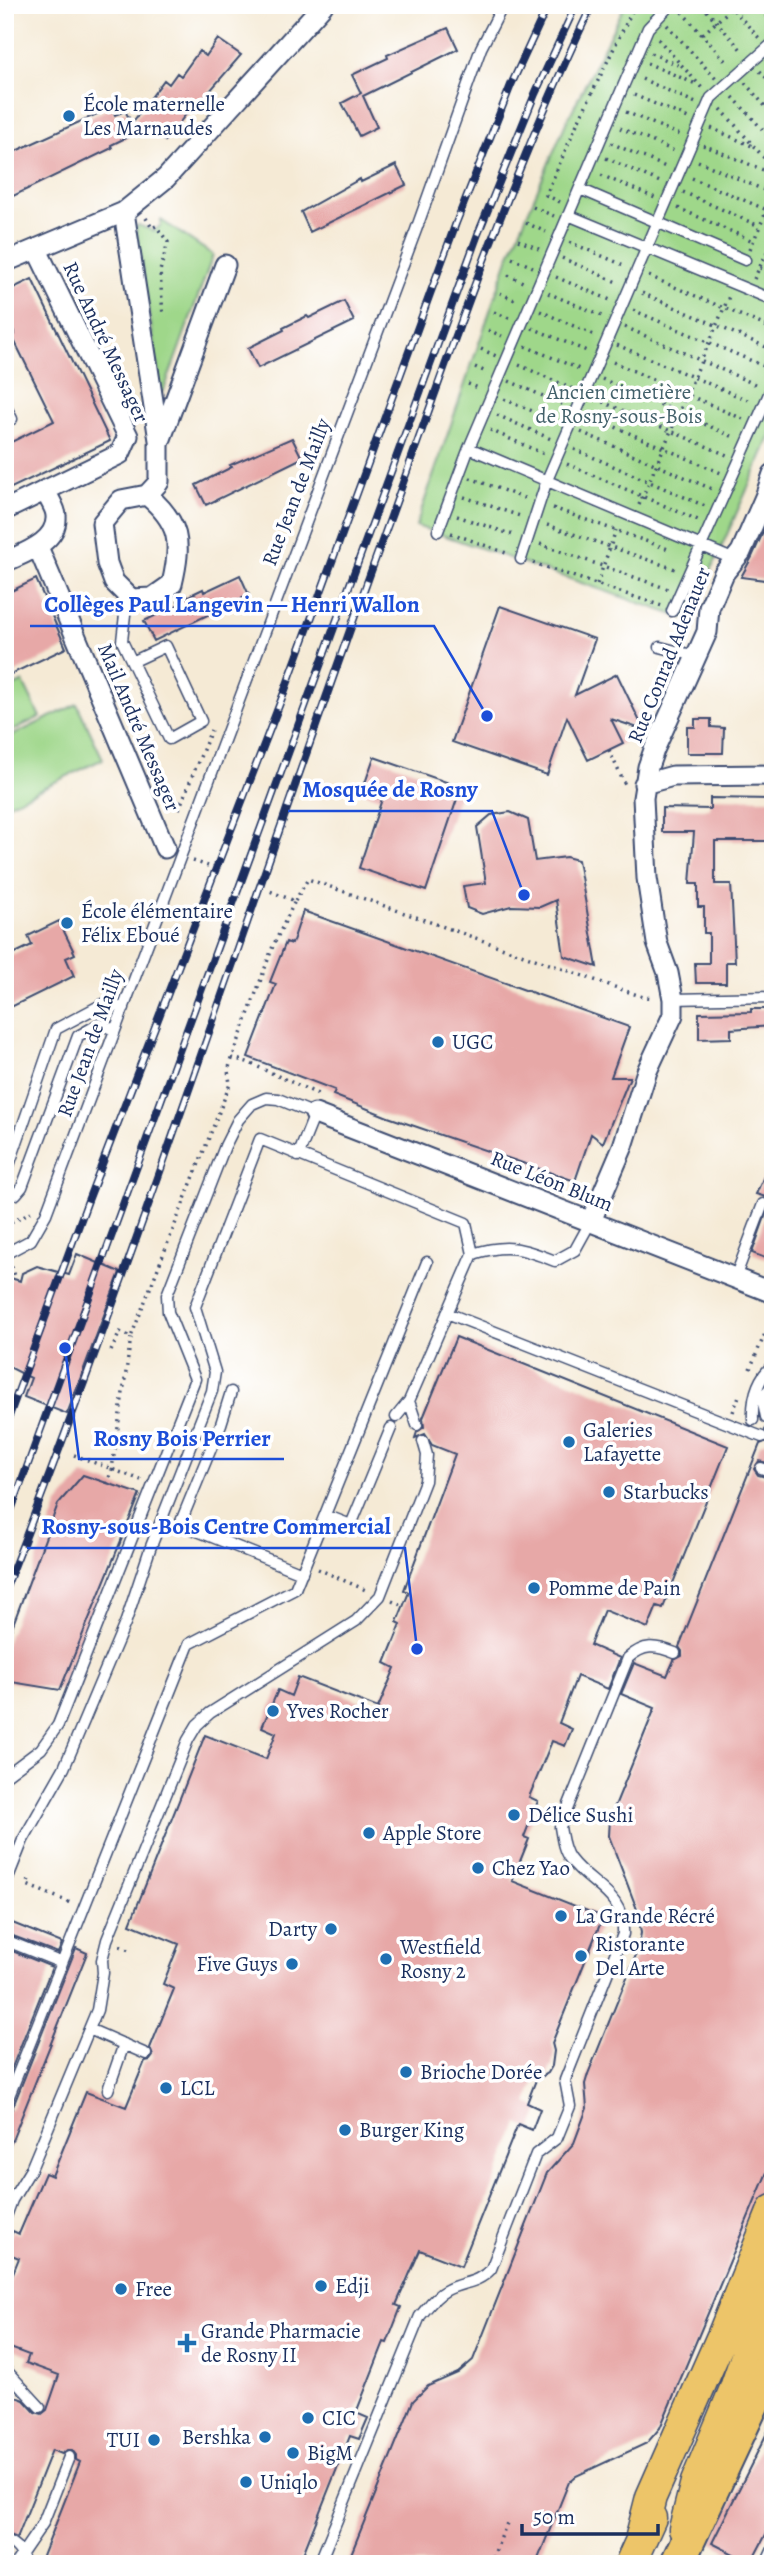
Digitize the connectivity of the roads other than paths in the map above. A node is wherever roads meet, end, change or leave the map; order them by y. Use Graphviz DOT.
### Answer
graph roads {
  1 [pos="323,5"];
  2 [pos="503,5"];
  3 [pos="670,5"];
  4 [pos="770,46"];
  5 [pos="580,189"];
  6 [pos="131,207"];
  7 [pos="569,214"];
  8 [pos="658,222"];
  9 [pos="647,248"];
  10 [pos="37,250"];
  11 [pos="745,260"];
  12 [pos="5,262"];
  13 [pos="225,265"];
  14 [pos="773,300"];
  15 [pos="772,388"];
  16 [pos="5,405"];
  17 [pos="12,419"];
  18 [pos="159,444"];
  19 [pos="469,448"];
  20 [pos="773,474"];
  21 [pos="547,480"];
  22 [pos="45,490"];
  23 [pos="147,495"];
  24 [pos="769,498"];
  25 [pos="5,510"];
  26 [pos="438,531"];
  27 [pos="701,545"];
  28 [pos="38,547"];
  29 [pos="521,558"];
  30 [pos="735,560"];
  31 [pos="5,562"];
  32 [pos="127,594"];
  33 [pos="672,611"];
  34 [pos="660,647"];
  35 [pos="696,656"];
  36 [pos="132,662"];
  37 [pos="773,775"];
  38 [pos="644,791"];
  39 [pos="165,848"];
  40 [pos="773,997"];
  41 [pos="673,999"];
  42 [pos="124,1008"];
  43 [pos="115,1030"];
  44 [pos="315,1114"];
  45 [pos="298,1156"];
  46 [pos="5,1177"];
  47 [pos="6,1195"];
  48 [pos="763,1204"];
  49 [pos="591,1221"];
  50 [pos="5,1254"];
  51 [pos="473,1254"];
  52 [pos="427,1262"];
  53 [pos="735,1278"];
  54 [pos="773,1293"];
  55 [pos="447,1313"];
  56 [pos="773,1364"];
  57 [pos="773,1385"];
  58 [pos="231,1392"];
  59 [pos="409,1401"];
  60 [pos="396,1417"];
  61 [pos="766,1417"];
  62 [pos="753,1420"];
  63 [pos="417,1425"];
  64 [pos="391,1428"];
  65 [pos="762,1437"];
  66 [pos="423,1441"];
  67 [pos="761,1468"];
  68 [pos="773,1472"];
  69 [pos="325,1516"];
  70 [pos="302,1573"];
  71 [pos="675,1653"];
  72 [pos="5,1776"];
  73 [pos="5,1885"];
  74 [pos="5,1940"];
  75 [pos="62,1963"];
  76 [pos="89,2029"];
  77 [pos="124,2044"];
  78 [pos="146,2054"];
  79 [pos="108,2090"];
  80 [pos="5,2106"];
  81 [pos="773,2210"];
  82 [pos="5,2219"];
  83 [pos="769,2287"];
  84 [pos="773,2359"];
  85 [pos="5,2369"];
  86 [pos="40,2407"];
  87 [pos="69,2457"];
  88 [pos="33,2539"];
  89 [pos="9,2542"];
  90 [pos="773,2549"];
  91 [pos="22,2552"];
  92 [pos="634,2555"];
  93 [pos="15,2564"];
  94 [pos="25,2564"];
  95 [pos="319,2564"];
  96 [pos="676,2564"];
  97 [pos="766,2564"];
  1 -- 6 [label="street"];
  2 -- 42 [label="lane, Rue Jean de Mailly"];
  3 -- 5 [label="lane"];
  4 -- 8 [label="lane"];
  5 -- 7 [label="lane"];
  5 -- 8 [label="lane"];
  6 -- 10 [label="street"];
  6 -- 18 [label="street"];
  7 -- 9 [label="lane"];
  7 -- 19 [label="lane"];
  8 -- 9 [label="lane"];
  8 -- 11 [label="lane"];
  9 -- 14 [label="lane"];
  9 -- 21 [label="lane"];
  10 -- 12 [label="street"];
  10 -- 22 [label="street, Rue André Messager"];
  13 -- 18 [label="street"];
  15 -- 27 [label="lane"];
  16 -- 17 [label="lane"];
  18 -- 23 [label="street"];
  19 -- 21 [label="lane"];
  19 -- 26 [label="lane"];
  20 -- 24 [label="street, Rue Conrad Adenauer"];
  21 -- 27 [label="lane"];
  21 -- 29 [label="lane"];
  22 -- 25 [label="street, Rue André Messager"];
  22 -- 28 [label="street"];
  23 -- 32 [label="street"];
  23 -- 32 [label="street"];
  24 -- 30 [label="street, Rue Conrad Adenauer"];
  27 -- 30 [label="lane"];
  27 -- 33 [label="lane"];
  28 -- 31 [label="street"];
  28 -- 39 [label="street, Mail André Messager"];
  30 -- 35 [label="street, Rue Conrad Adenauer"];
  32 -- 36 [label="lane"];
  34 -- 35 [label="lane"];
  35 -- 38 [label="street, Rue Conrad Adenauer"];
  36 -- 36 [label="lane"];
  37 -- 38 [label="street"];
  38 -- 41 [label="street, Rue Conrad Adenauer"];
  40 -- 41 [label="lane"];
  41 -- 49 [label="street, Rue Conrad Adenauer"];
  42 -- 43 [label="lane, Rue Jean de Mailly"];
  42 -- 46 [label="lane"];
  43 -- 47 [label="lane"];
  43 -- 50 [label="lane, Rue Jean de Mailly"];
  44 -- 45 [label="lane"];
  44 -- 49 [label="street, Rue Léon Blum"];
  44 -- 72 [label="lane"];
  45 -- 51 [label="lane"];
  45 -- 73 [label="lane"];
  48 -- 53 [label="lane"];
  49 -- 51 [label="lane"];
  49 -- 53 [label="street, Rue Léon Blum"];
  51 -- 55 [label="lane"];
  52 -- 69 [label="lane"];
  53 -- 54 [label="street, Rue Léon Blum"];
  55 -- 59 [label="lane"];
  55 -- 65 [label="lane"];
  56 -- 62 [label="lane"];
  57 -- 61 [label="lane"];
  58 -- 70 [label="lane"];
  59 -- 60 [label="lane"];
  59 -- 63 [label="lane"];
  64 -- 69 [label="lane"];
  66 -- 76 [label="lane"];
  67 -- 68 [label="lane"];
  69 -- 70 [label="lane"];
  70 -- 75 [label="lane"];
  71 -- 95 [label="lane"];
  74 -- 75 [label="lane"];
  75 -- 80 [label="lane"];
  76 -- 77 [label="lane"];
  76 -- 82 [label="lane"];
  77 -- 78 [label="lane"];
  77 -- 79 [label="lane"];
  81 -- 92 [label="main road"];
  83 -- 92 [label="main road"];
  83 -- 96 [label="main road"];
  84 -- 96 [label="highway"];
  85 -- 86 [label="lane"];
  87 -- 88 [label="lane"];
  88 -- 89 [label="lane"];
  88 -- 91 [label="lane"];
  89 -- 91 [label="lane"];
  90 -- 97 [label="lane"];
  91 -- 93 [label="lane"];
  91 -- 94 [label="lane"];
}
